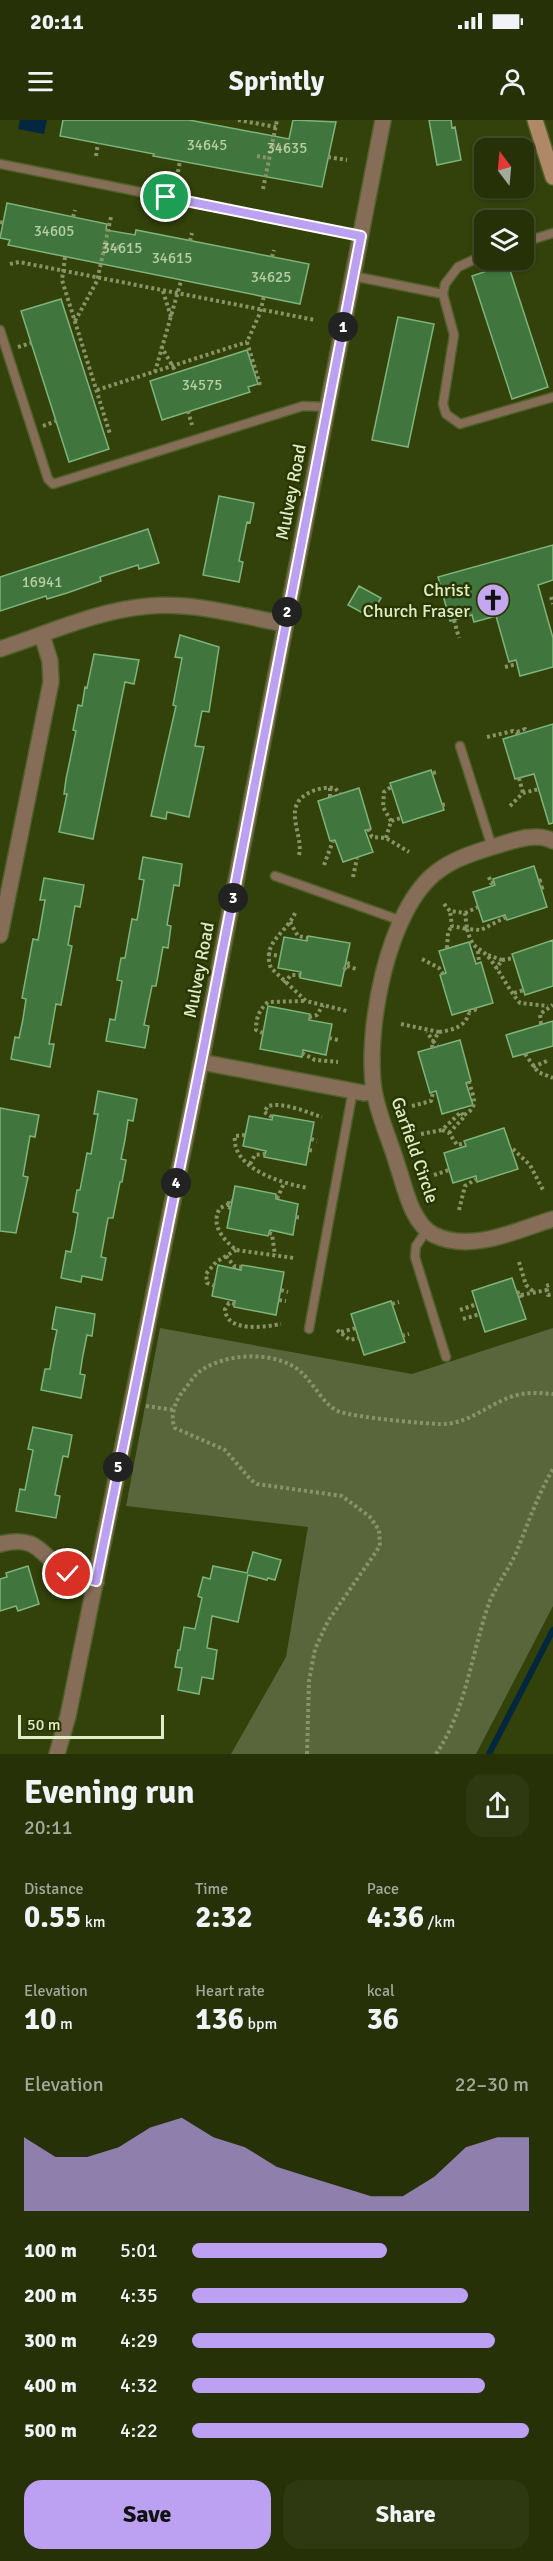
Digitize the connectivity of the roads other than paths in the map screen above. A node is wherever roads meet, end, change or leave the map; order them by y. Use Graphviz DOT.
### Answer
graph roads {
  1 [pos="383,120"];
  2 [pos="535,120"];
  3 [pos="0,164"];
  4 [pos="553,177"];
  5 [pos="553,233"];
  6 [pos="361,236"];
  7 [pos="534,239"];
  8 [pos="474,260"];
  9 [pos="353,276"];
  10 [pos="443,294"];
  11 [pos="0,330"];
  12 [pos="553,397"];
  13 [pos="328,407"];
  14 [pos="285,624"];
  15 [pos="42,635"];
  16 [pos="0,649"];
  17 [pos="460,746"];
  18 [pos="553,841"];
  19 [pos="492,847"];
  20 [pos="275,876"];
  21 [pos="5,888"];
  22 [pos="399,920"];
  23 [pos="0,935"];
  24 [pos="201,1062"];
  25 [pos="353,1090"];
  26 [pos="374,1091"];
  27 [pos="553,1219"];
  28 [pos="427,1230"];
  29 [pos="309,1329"];
  30 [pos="446,1357"];
  31 [pos="0,1544"];
  32 [pos="96,1581"];
  33 [pos="57,1754"];
  1 -- 6 [label="street, Mulvey Road"];
  2 -- 4 [label="main road"];
  3 -- 6 [label="lane"];
  5 -- 7 [label="lane"];
  6 -- 9 [label="street, Mulvey Road"];
  8 -- 10 [label="lane"];
  9 -- 10 [label="lane"];
  9 -- 13 [label="street, Mulvey Road"];
  10 -- 12 [label="lane"];
  11 -- 13 [label="lane"];
  13 -- 14 [label="street, Mulvey Road"];
  14 -- 15 [label="street"];
  14 -- 24 [label="street, Mulvey Road"];
  15 -- 16 [label="street"];
  15 -- 21 [label="street"];
  17 -- 19 [label="lane"];
  18 -- 19 [label="street, Garfield Circle"];
  19 -- 22 [label="street, Garfield Circle"];
  20 -- 22 [label="lane"];
  21 -- 23 [label="street"];
  22 -- 26 [label="street, Garfield Circle"];
  24 -- 25 [label="street, Garfield Circle"];
  24 -- 32 [label="street, Mulvey Road"];
  25 -- 26 [label="street, Garfield Circle"];
  25 -- 29 [label="lane"];
  26 -- 28 [label="street, Garfield Circle"];
  27 -- 28 [label="street, Garfield Circle"];
  28 -- 30 [label="lane"];
  31 -- 32 [label="street"];
  32 -- 33 [label="street, Mulvey Road"];
}
